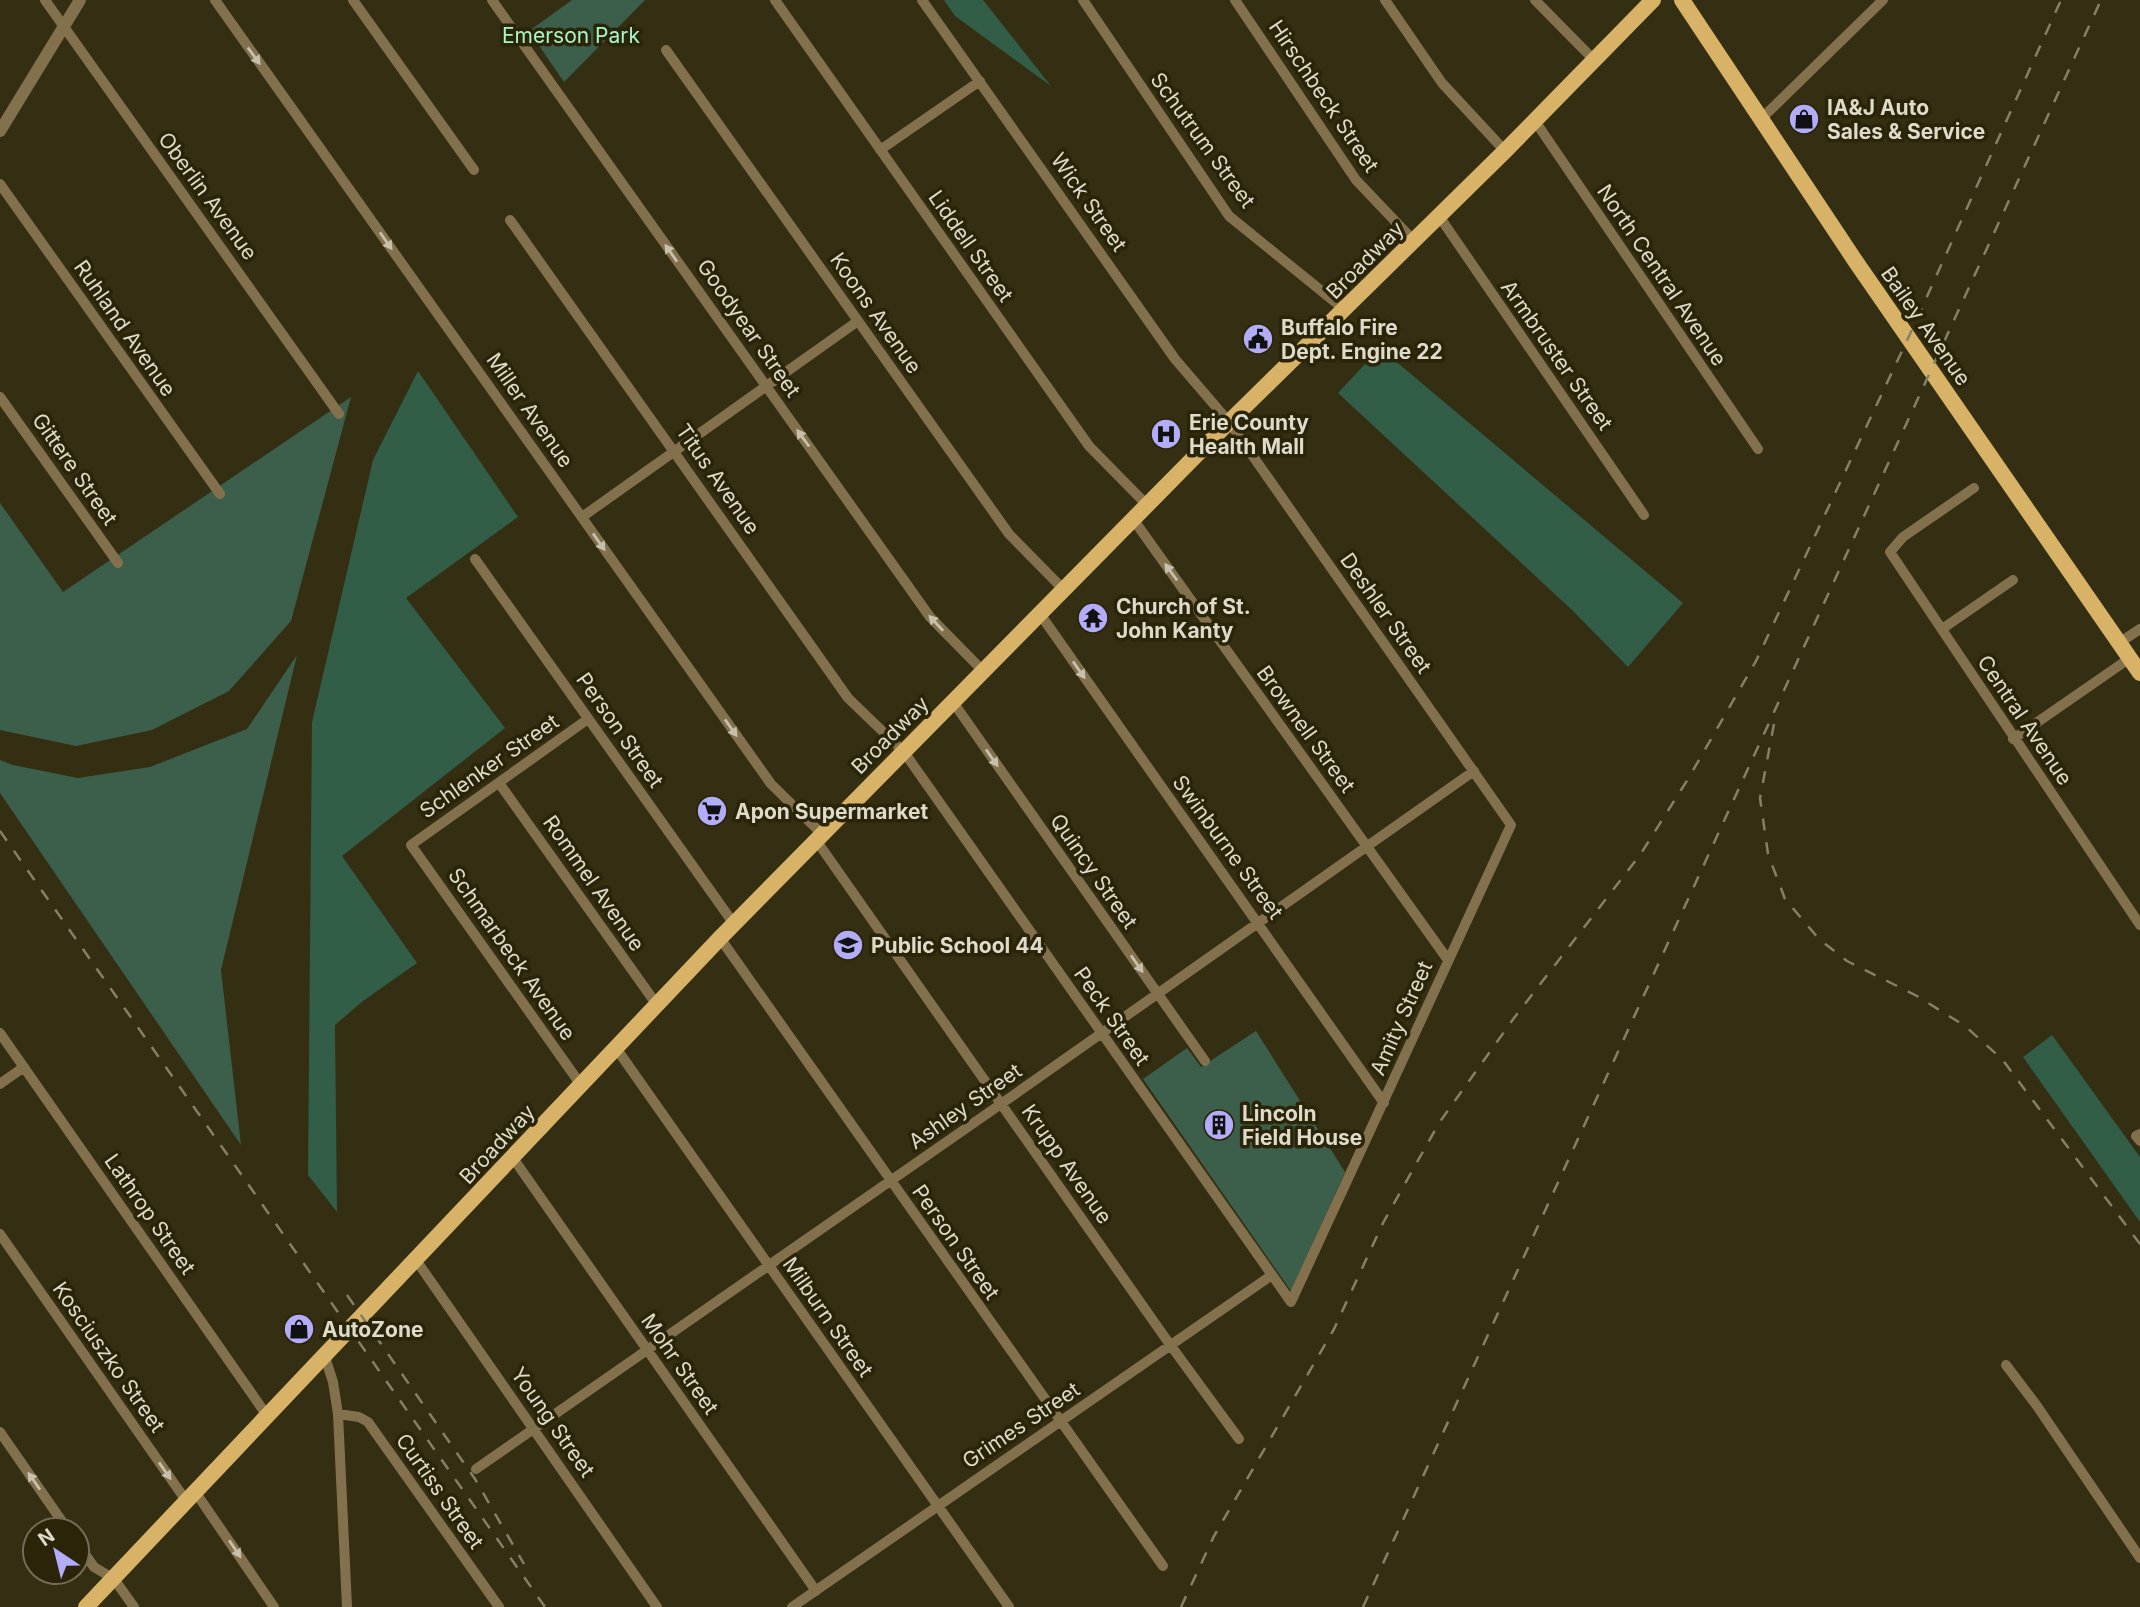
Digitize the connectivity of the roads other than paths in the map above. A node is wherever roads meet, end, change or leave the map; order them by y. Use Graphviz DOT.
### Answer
graph roads {
  1 [pos="45,0"];
  2 [pos="80,0"];
  3 [pos="215,0"];
  4 [pos="354,0"];
  5 [pos="492,0"];
  6 [pos="775,0"];
  7 [pos="922,0"];
  8 [pos="1083,0"];
  9 [pos="1235,0"];
  10 [pos="1385,0"];
  11 [pos="1535,0"];
  12 [pos="1653,0"];
  13 [pos="1682,0"];
  14 [pos="1883,0"];
  15 [pos="64,26"];
  16 [pos="666,50"];
  17 [pos="1595,61"];
  18 [pos="980,81"];
  19 [pos="1760,120"];
  20 [pos="1535,121"];
  21 [pos="0,131"];
  22 [pos="880,150"];
  23 [pos="1506,150"];
  24 [pos="474,170"];
  25 [pos="0,184"];
  26 [pos="1439,216"];
  27 [pos="510,220"];
  28 [pos="1413,242"];
  29 [pos="1345,310"];
  30 [pos="858,321"];
  31 [pos="766,387"];
  32 [pos="0,397"];
  33 [pos="339,414"];
  34 [pos="1229,422"];
  35 [pos="1758,449"];
  36 [pos="675,452"];
  37 [pos="1973,488"];
  38 [pos="220,494"];
  39 [pos="1147,505"];
  40 [pos="1644,515"];
  41 [pos="582,517"];
  42 [pos="1133,519"];
  43 [pos="475,559"];
  44 [pos="118,563"];
  45 [pos="2013,580"];
  46 [pos="1064,590"];
  47 [pos="1040,614"];
  48 [pos="1942,629"];
  49 [pos="2140,629"];
  50 [pos="2119,643"];
  51 [pos="2130,659"];
  52 [pos="983,671"];
  53 [pos="2140,673"];
  54 [pos="953,702"];
  55 [pos="588,719"];
  56 [pos="2013,739"];
  57 [pos="904,752"];
  58 [pos="1474,771"];
  59 [pos="499,783"];
  60 [pos="1511,825"];
  61 [pos="819,837"];
  62 [pos="411,845"];
  63 [pos="1367,847"];
  64 [pos="1259,923"];
  65 [pos="734,924"];
  66 [pos="2140,925"];
  67 [pos="720,938"];
  68 [pos="1448,960"];
  69 [pos="1158,994"];
  70 [pos="657,1005"];
  71 [pos="0,1033"];
  72 [pos="1101,1034"];
  73 [pos="616,1048"];
  74 [pos="1205,1061"];
  75 [pos="24,1068"];
  76 [pos="0,1084"];
  77 [pos="581,1085"];
  78 [pos="1384,1102"];
  79 [pos="1002,1104"];
  80 [pos="513,1158"];
  81 [pos="890,1182"];
  82 [pos="0,1234"];
  83 [pos="416,1260"];
  84 [pos="768,1266"];
  85 [pos="1272,1275"];
  86 [pos="1291,1302"];
  87 [pos="1171,1346"];
  88 [pos="646,1350"];
  89 [pos="325,1357"];
  90 [pos="2006,1365"];
  91 [pos="338,1414"];
  92 [pos="268,1417"];
  93 [pos="1059,1422"];
  94 [pos="534,1429"];
  95 [pos="0,1432"];
  96 [pos="1239,1439"];
  97 [pos="476,1469"];
  98 [pos="192,1497"];
  99 [pos="937,1506"];
  100 [pos="58,1516"];
  101 [pos="2140,1558"];
  102 [pos="91,1563"];
  103 [pos="1163,1566"];
  104 [pos="114,1579"];
  105 [pos="816,1591"];
  106 [pos="86,1607"];
  107 [pos="134,1607"];
  108 [pos="274,1607"];
  109 [pos="347,1607"];
  110 [pos="499,1607"];
  111 [pos="657,1607"];
  112 [pos="792,1607"];
  113 [pos="1009,1607"];
  1 -- 15 [label="street, Oberlin Avenue"];
  2 -- 15 [label="street"];
  3 -- 41 [label="street, Miller Avenue, one-way"];
  4 -- 24 [label="street"];
  31 -- 5 [label="street, Goodyear Street, one-way"];
  6 -- 22 [label="street, Liddell Street"];
  7 -- 18 [label="street, Wick Street"];
  8 -- 29 [label="street, Schutrum Street"];
  9 -- 28 [label="street, Hirschbeck Street"];
  10 -- 23 [label="street"];
  11 -- 17 [label="street"];
  12 -- 17 [label="main road, Broadway"];
  13 -- 19 [label="main road, Bailey Avenue"];
  14 -- 19 [label="street"];
  15 -- 21 [label="street"];
  15 -- 33 [label="street, Oberlin Avenue"];
  16 -- 30 [label="street, Koons Avenue"];
  17 -- 20 [label="main road, Broadway"];
  18 -- 22 [label="street"];
  18 -- 34 [label="street, Wick Street"];
  19 -- 50 [label="main road, Bailey Avenue"];
  20 -- 23 [label="main road, Broadway"];
  20 -- 35 [label="street, North Central Avenue"];
  22 -- 39 [label="street, Liddell Street"];
  23 -- 26 [label="main road, Broadway"];
  25 -- 38 [label="street, Ruhland Avenue"];
  26 -- 28 [label="main road, Broadway"];
  26 -- 40 [label="street, Armbruster Street"];
  27 -- 36 [label="street, Titus Avenue"];
  28 -- 29 [label="main road, Broadway"];
  29 -- 34 [label="main road, Broadway"];
  30 -- 31 [label="street"];
  30 -- 46 [label="street, Koons Avenue"];
  31 -- 36 [label="street"];
  52 -- 31 [label="street, Goodyear Street, one-way"];
  32 -- 44 [label="street, Gittere Street"];
  34 -- 39 [label="main road, Broadway"];
  34 -- 58 [label="street, Deshler Street"];
  36 -- 41 [label="street"];
  36 -- 57 [label="street, Titus Avenue"];
  37 -- 48 [label="street, Central Avenue"];
  39 -- 42 [label="main road, Broadway"];
  41 -- 61 [label="street, Miller Avenue, one-way"];
  42 -- 46 [label="main road, Broadway"];
  63 -- 42 [label="street, Brownell Street, one-way"];
  43 -- 55 [label="street, Person Street"];
  45 -- 48 [label="street"];
  46 -- 47 [label="main road, Broadway"];
  47 -- 52 [label="main road, Broadway"];
  47 -- 64 [label="street, Swinburne Street, one-way"];
  48 -- 56 [label="street, Central Avenue"];
  49 -- 50 [label="street"];
  50 -- 51 [label="main road, Bailey Avenue"];
  51 -- 53 [label="main road, Bailey Avenue"];
  51 -- 56 [label="street"];
  52 -- 54 [label="main road, Broadway"];
  54 -- 57 [label="main road, Broadway"];
  54 -- 69 [label="street, Quincy Street, one-way"];
  55 -- 59 [label="street, Schlenker Street"];
  55 -- 65 [label="street, Person Street"];
  56 -- 66 [label="street, Central Avenue"];
  57 -- 61 [label="main road, Broadway"];
  57 -- 72 [label="street, Peck Street"];
  58 -- 60 [label="street, Deshler Street"];
  58 -- 63 [label="street, Ashley Street"];
  59 -- 62 [label="street, Schlenker Street"];
  59 -- 70 [label="street, Rommel Avenue"];
  60 -- 68 [label="street, Amity Street"];
  61 -- 65 [label="main road, Broadway"];
  61 -- 79 [label="street, Krupp Avenue"];
  62 -- 77 [label="street, Schmarbeck Avenue"];
  63 -- 64 [label="street, Ashley Street"];
  63 -- 68 [label="street, Brownell Street"];
  64 -- 69 [label="street, Ashley Street"];
  64 -- 78 [label="street, Swinburne Street"];
  65 -- 67 [label="main road, Broadway"];
  67 -- 70 [label="main road, Broadway"];
  67 -- 81 [label="street, Person Street"];
  68 -- 78 [label="street, Amity Street"];
  69 -- 72 [label="street, Ashley Street"];
  69 -- 74 [label="street, Quincy Street"];
  70 -- 73 [label="main road, Broadway"];
  71 -- 75 [label="street, Lathrop Street"];
  72 -- 79 [label="street, Ashley Street"];
  72 -- 85 [label="street, Peck Street"];
  73 -- 77 [label="main road, Broadway"];
  73 -- 84 [label="street, Milburn Street"];
  75 -- 76 [label="street"];
  75 -- 92 [label="street, Lathrop Street"];
  77 -- 80 [label="main road, Broadway"];
  78 -- 86 [label="street, Amity Street"];
  79 -- 81 [label="street, Ashley Street"];
  79 -- 87 [label="street, Krupp Avenue"];
  80 -- 83 [label="main road, Broadway"];
  80 -- 88 [label="street, Mohr Street"];
  81 -- 84 [label="street, Ashley Street"];
  81 -- 93 [label="street, Person Street"];
  82 -- 98 [label="street, Kosciuszko Street, one-way"];
  83 -- 89 [label="main road, Broadway"];
  83 -- 94 [label="street, Young Street"];
  84 -- 88 [label="street, Ashley Street"];
  84 -- 99 [label="street, Milburn Street"];
  85 -- 86 [label="street, Peck Street"];
  85 -- 87 [label="street, Grimes Street"];
  87 -- 93 [label="street, Grimes Street"];
  87 -- 96 [label="street, Krupp Avenue"];
  88 -- 94 [label="street, Ashley Street"];
  88 -- 105 [label="street, Mohr Street"];
  89 -- 91 [label="street"];
  89 -- 92 [label="main road, Broadway"];
  90 -- 101 [label="street"];
  91 -- 109 [label="street"];
  91 -- 110 [label="street, Curtiss Street"];
  92 -- 98 [label="main road, Broadway"];
  93 -- 99 [label="street, Grimes Street"];
  93 -- 103 [label="street, Person Street"];
  94 -- 97 [label="street, Ashley Street"];
  94 -- 111 [label="street, Young Street"];
  100 -- 95 [label="street, one-way"];
  98 -- 104 [label="main road, Broadway"];
  98 -- 108 [label="street, Kosciuszko Street, one-way"];
  99 -- 105 [label="street, Grimes Street"];
  99 -- 113 [label="street, Milburn Street"];
  102 -- 104 [label="street"];
  104 -- 106 [label="main road, Broadway"];
  104 -- 107 [label="street"];
  105 -- 112 [label="street, Grimes Street"];
}
